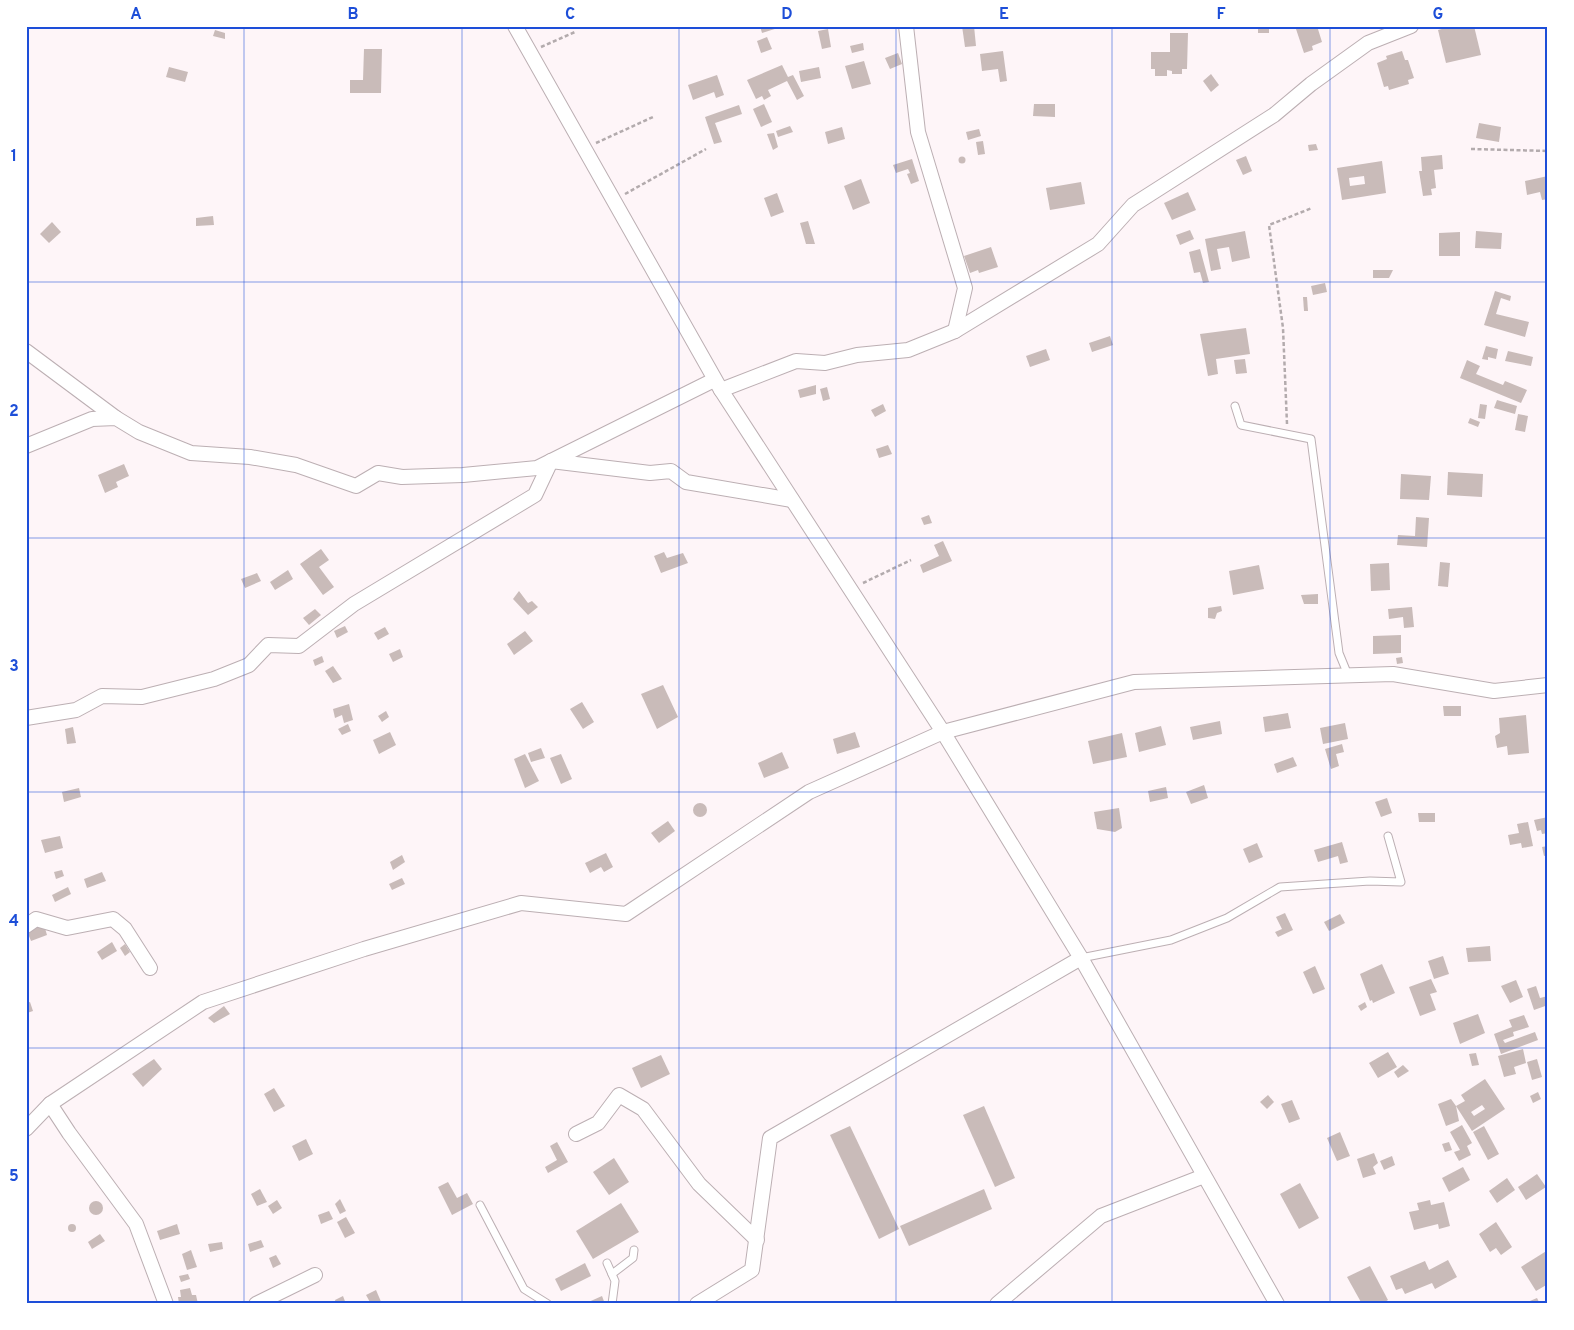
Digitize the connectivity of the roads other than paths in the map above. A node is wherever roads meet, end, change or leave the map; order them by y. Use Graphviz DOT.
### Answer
graph roads {
  1 [pos="515,26"];
  2 [pos="906,26"];
  3 [pos="1411,26"];
  4 [pos="955,331"];
  5 [pos="26,351"];
  6 [pos="717,385"];
  7 [pos="1235,406"];
  8 [pos="116,418"];
  9 [pos="26,446"];
  10 [pos="551,461"];
  11 [pos="792,500"];
  12 [pos="1348,675"];
  13 [pos="1548,685"];
  14 [pos="26,718"];
  15 [pos="943,732"];
  16 [pos="1388,836"];
  17 [pos="26,926"];
  18 [pos="1081,958"];
  19 [pos="150,968"];
  20 [pos="50,1104"];
  21 [pos="26,1130"];
  22 [pos="576,1134"];
  23 [pos="1204,1176"];
  24 [pos="480,1205"];
  25 [pos="756,1240"];
  26 [pos="634,1250"];
  27 [pos="607,1263"];
  28 [pos="612,1274"];
  29 [pos="315,1275"];
  30 [pos="265,1302"];
  31 [pos="166,1304"];
  32 [pos="548,1304"];
  33 [pos="612,1304"];
  34 [pos="697,1304"];
  35 [pos="997,1304"];
  36 [pos="1277,1304"];
  1 -- 6 [label="street"];
  2 -- 4 [label="street"];
  3 -- 4 [label="street"];
  4 -- 6 [label="street"];
  5 -- 8 [label="street"];
  6 -- 10 [label="street"];
  6 -- 11 [label="street"];
  7 -- 12 [label="lane"];
  8 -- 9 [label="street"];
  8 -- 10 [label="street"];
  10 -- 11 [label="street"];
  10 -- 14 [label="street"];
  11 -- 15 [label="street"];
  12 -- 13 [label="street"];
  12 -- 15 [label="street"];
  15 -- 18 [label="street"];
  15 -- 20 [label="street"];
  16 -- 18 [label="lane"];
  17 -- 19 [label="street"];
  18 -- 23 [label="street"];
  18 -- 25 [label="street"];
  20 -- 21 [label="street"];
  20 -- 31 [label="street"];
  22 -- 25 [label="street"];
  23 -- 35 [label="street"];
  23 -- 36 [label="street"];
  24 -- 32 [label="lane"];
  25 -- 34 [label="street"];
  26 -- 28 [label="lane"];
  27 -- 28 [label="lane"];
  28 -- 33 [label="lane"];
  29 -- 30 [label="street"];
}
